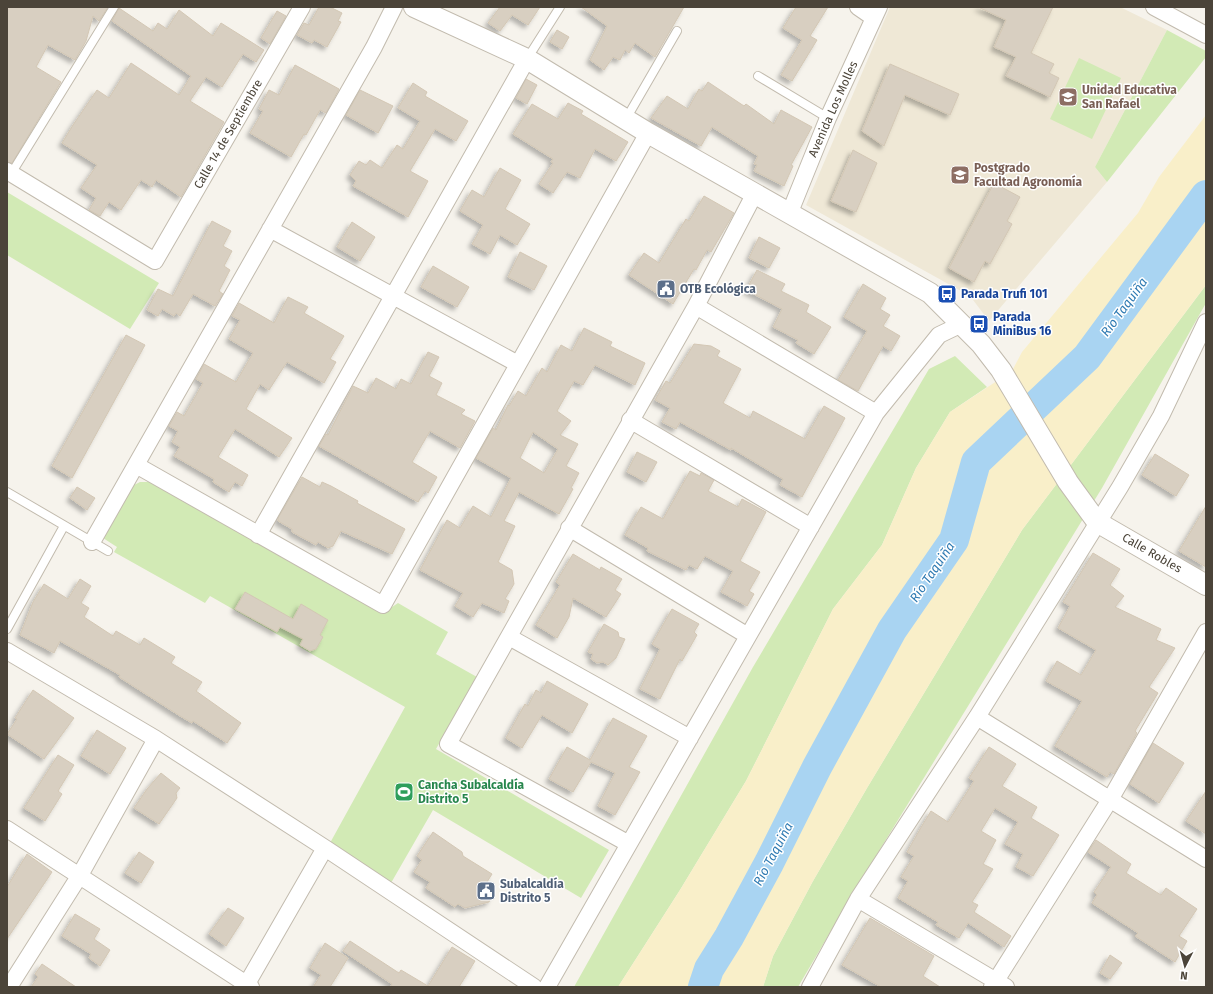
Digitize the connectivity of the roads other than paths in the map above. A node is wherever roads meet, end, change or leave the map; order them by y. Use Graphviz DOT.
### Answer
graph roads {
  1 [pos="114,7"];
  2 [pos="302,7"];
  3 [pos="394,7"];
  4 [pos="560,7"];
  5 [pos="858,7"];
  6 [pos="1154,7"];
  7 [pos="428,10"];
  8 [pos="876,12"];
  9 [pos="677,30"];
  10 [pos="1206,35"];
  11 [pos="527,59"];
  12 [pos="758,76"];
  13 [pos="828,118"];
  14 [pos="626,119"];
  15 [pos="648,133"];
  16 [pos="9,172"];
  17 [pos="755,193"];
  18 [pos="790,212"];
  19 [pos="270,229"];
  20 [pos="393,296"];
  21 [pos="696,306"];
  22 [pos="1206,322"];
  23 [pos="962,324"];
  24 [pos="518,364"];
  25 [pos="876,413"];
  26 [pos="630,420"];
  27 [pos="136,465"];
  28 [pos="7,492"];
  29 [pos="1098,522"];
  30 [pos="64,526"];
  31 [pos="811,527"];
  32 [pos="569,528"];
  33 [pos="258,536"];
  34 [pos="92,542"];
  35 [pos="108,551"];
  36 [pos="1206,585"];
  37 [pos="7,629"];
  38 [pos="1206,632"];
  39 [pos="748,636"];
  40 [pos="509,637"];
  41 [pos="7,651"];
  42 [pos="977,717"];
  43 [pos="690,738"];
  44 [pos="156,739"];
  45 [pos="1111,798"];
  46 [pos="7,829"];
  47 [pos="629,844"];
  48 [pos="325,848"];
  49 [pos="1206,858"];
  50 [pos="80,875"];
  51 [pos="858,899"];
  52 [pos="998,985"];
  53 [pos="248,986"];
  54 [pos="9,987"];
  55 [pos="534,987"];
  56 [pos="548,987"];
  57 [pos="810,987"];
  1 -- 16 [label="lane"];
  2 -- 16 [label="street, Calle 14 de Septiembre"];
  3 -- 19 [label="street"];
  4 -- 11 [label="lane"];
  5 -- 8 [label="street"];
  6 -- 10 [label="street"];
  7 -- 11 [label="street"];
  8 -- 13 [label="street, Avenida Los Molles"];
  9 -- 14 [label="lane"];
  11 -- 14 [label="street"];
  11 -- 20 [label="street"];
  12 -- 13 [label="lane"];
  13 -- 18 [label="street, Avenida Los Molles"];
  14 -- 15 [label="street"];
  15 -- 17 [label="street"];
  15 -- 24 [label="street"];
  17 -- 18 [label="street"];
  17 -- 21 [label="street"];
  18 -- 23 [label="street"];
  19 -- 20 [label="street"];
  19 -- 27 [label="street"];
  20 -- 24 [label="street"];
  20 -- 33 [label="street"];
  21 -- 25 [label="street"];
  21 -- 26 [label="street"];
  22 -- 29 [label="street"];
  23 -- 25 [label="street"];
  23 -- 29 [label="street"];
  24 -- 33 [label="street"];
  25 -- 31 [label="street"];
  26 -- 31 [label="street"];
  26 -- 32 [label="street"];
  27 -- 33 [label="street"];
  27 -- 34 [label="street"];
  28 -- 30 [label="lane"];
  29 -- 36 [label="street, Calle Robles"];
  29 -- 42 [label="street"];
  30 -- 34 [label="lane"];
  30 -- 37 [label="lane"];
  31 -- 39 [label="street"];
  32 -- 39 [label="street"];
  32 -- 40 [label="street"];
  34 -- 35 [label="lane"];
  38 -- 45 [label="street"];
  39 -- 43 [label="street"];
  40 -- 43 [label="street"];
  40 -- 47 [label="street"];
  41 -- 44 [label="street"];
  42 -- 45 [label="street"];
  42 -- 51 [label="street"];
  43 -- 47 [label="street"];
  44 -- 48 [label="street"];
  44 -- 50 [label="street"];
  45 -- 49 [label="street"];
  45 -- 52 [label="street"];
  46 -- 50 [label="street"];
  47 -- 56 [label="street"];
  48 -- 53 [label="street"];
  48 -- 55 [label="street"];
  50 -- 53 [label="street"];
  50 -- 54 [label="street"];
  51 -- 52 [label="street"];
  51 -- 57 [label="street"];
}
